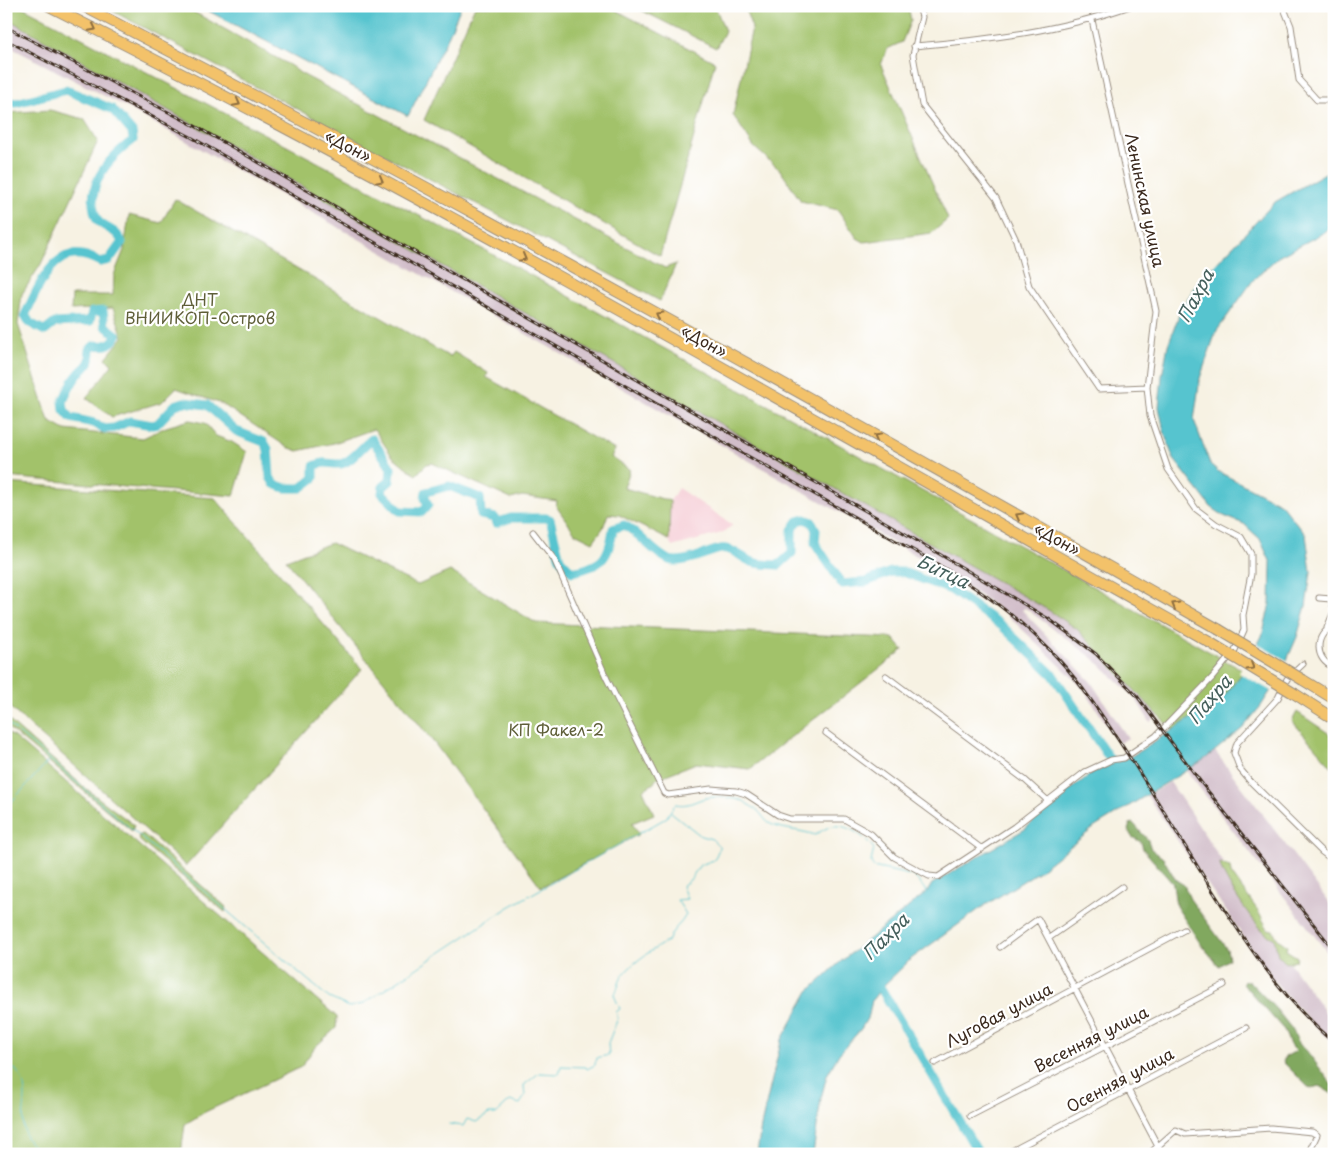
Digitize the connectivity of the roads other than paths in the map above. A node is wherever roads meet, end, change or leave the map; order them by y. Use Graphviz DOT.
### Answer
graph roads {
  1 [pos="49,6"];
  2 [pos="83,6"];
  3 [pos="920,6"];
  4 [pos="1130,6"];
  5 [pos="1283,6"];
  6 [pos="1092,20"];
  7 [pos="914,46"];
  8 [pos="1334,111"];
  9 [pos="1147,387"];
  10 [pos="533,532"];
  11 [pos="1319,598"];
  12 [pos="1334,610"];
  13 [pos="1334,627"];
  14 [pos="1327,628"];
  15 [pos="1303,664"];
  16 [pos="1334,666"];
  17 [pos="886,676"];
  18 [pos="1334,699"];
  19 [pos="1334,719"];
  20 [pos="826,733"];
  21 [pos="1047,800"];
  22 [pos="982,849"];
  23 [pos="1334,861"];
  24 [pos="1122,887"];
  25 [pos="1184,930"];
  26 [pos="1049,938"];
  27 [pos="1000,947"];
  28 [pos="1224,985"];
  29 [pos="1075,988"];
  30 [pos="1246,1028"];
  31 [pos="1104,1046"];
  32 [pos="935,1063"];
  33 [pos="1130,1090"];
  34 [pos="970,1116"];
  35 [pos="1159,1147"];
  36 [pos="1006,1154"];
  37 [pos="1149,1154"];
  38 [pos="1162,1154"];
  39 [pos="1308,1154"];
  1 -- 19 [label="highway, «Дон», one-way, bridge"];
  18 -- 2 [label="highway, «Дон», one-way, bridge"];
  3 -- 7 [label="street"];
  4 -- 6 [label="street"];
  5 -- 8 [label="street"];
  6 -- 7 [label="street"];
  6 -- 9 [label="street, Ленинская улица"];
  7 -- 9 [label="street"];
  9 -- 21 [label="street, Ленинская улица"];
  10 -- 22 [label="street, Ленинская улица"];
  11 -- 12 [label="street"];
  12 -- 14 [label="street"];
  13 -- 14 [label="street"];
  14 -- 16 [label="street"];
  15 -- 23 [label="street"];
  17 -- 21 [label="street"];
  20 -- 22 [label="street"];
  21 -- 22 [label="street, Ленинская улица"];
  24 -- 26 [label="street"];
  25 -- 29 [label="street, Луговая улица"];
  26 -- 27 [label="street, Луговая улица"];
  26 -- 29 [label="street, Луговая улица"];
  28 -- 31 [label="street, Весенняя улица"];
  29 -- 31 [label="street, Луговая улица"];
  29 -- 32 [label="street, Луговая улица"];
  30 -- 33 [label="street, Осенняя улица"];
  31 -- 33 [label="street, Луговая улица"];
  31 -- 34 [label="street, Весенняя улица"];
  33 -- 35 [label="street, Луговая улица"];
  33 -- 36 [label="street, Осенняя улица"];
  35 -- 37 [label="street"];
  35 -- 38 [label="street, Луговая улица"];
  35 -- 39 [label="street"];
}
